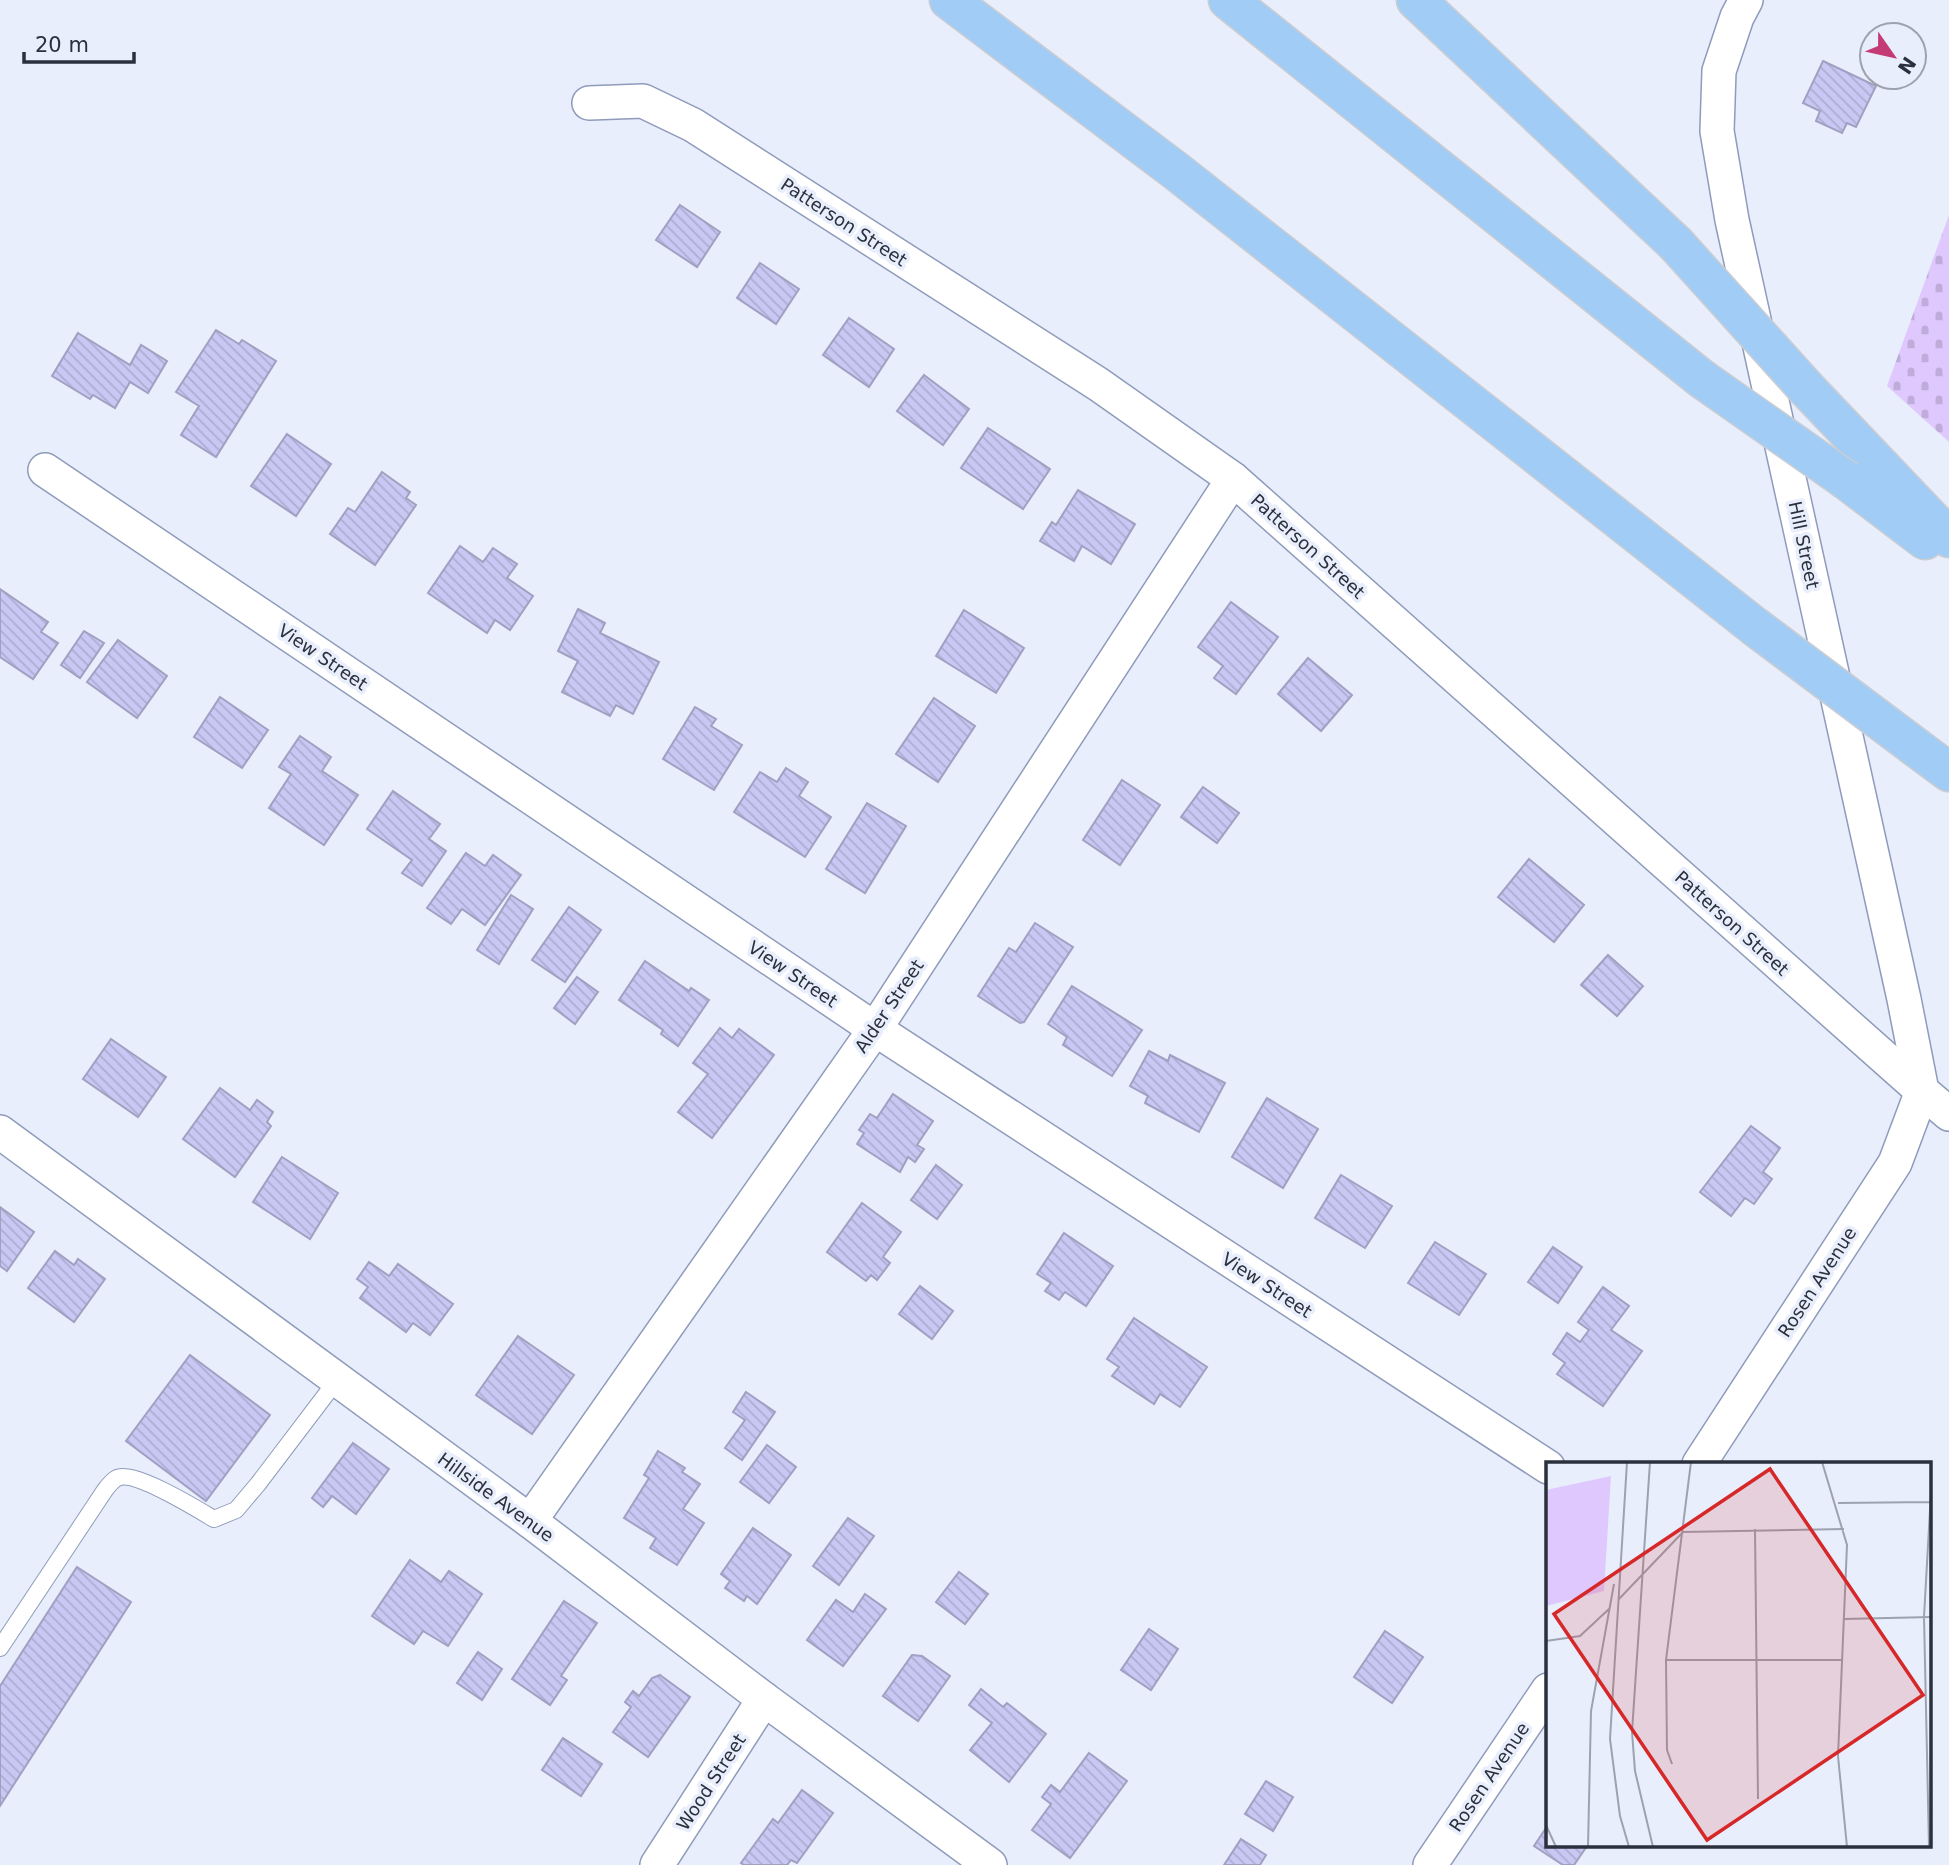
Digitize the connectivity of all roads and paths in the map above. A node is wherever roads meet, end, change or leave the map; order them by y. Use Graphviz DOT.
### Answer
graph roads {
  1 [pos="949,0"];
  2 [pos="1228,0"];
  3 [pos="1416,0"];
  4 [pos="1746,0"];
  5 [pos="589,103"];
  6 [pos="45,470"];
  7 [pos="1233,479"];
  8 [pos="1949,538"];
  9 [pos="1949,558"];
  10 [pos="1949,772"];
  11 [pos="875,1029"];
  12 [pos="1922,1091"];
  13 [pos="1949,1114"];
  14 [pos="0,1132"];
  15 [pos="337,1380"];
  16 [pos="1700,1462"];
  17 [pos="1546,1466"];
  18 [pos="530,1521"];
  19 [pos="0,1648"];
  20 [pos="1546,1693"];
  21 [pos="764,1699"];
  22 [pos="657,1865"];
  23 [pos="990,1865"];
  24 [pos="1430,1865"];
  1 -- 10 [label="highway, bridge"];
  2 -- 9 [label="highway, bridge"];
  3 -- 8 [label="highway, bridge"];
  4 -- 12 [label="street, Hill Street"];
  5 -- 7 [label="street, Patterson Street"];
  6 -- 11 [label="street, View Street"];
  7 -- 11 [label="street, Alder Street"];
  7 -- 12 [label="street, Patterson Street"];
  11 -- 17 [label="street, View Street"];
  11 -- 18 [label="street, Alder Street"];
  12 -- 13 [label="street, Patterson Street"];
  12 -- 16 [label="street, Rosen Avenue"];
  14 -- 15 [label="street, Hillside Avenue"];
  15 -- 18 [label="street, Hillside Avenue"];
  15 -- 19 [label="lane"];
  18 -- 21 [label="street, Hillside Avenue"];
  20 -- 24 [label="street, Rosen Avenue"];
  21 -- 22 [label="street, Wood Street"];
  21 -- 23 [label="street, Hillside Avenue"];
}
